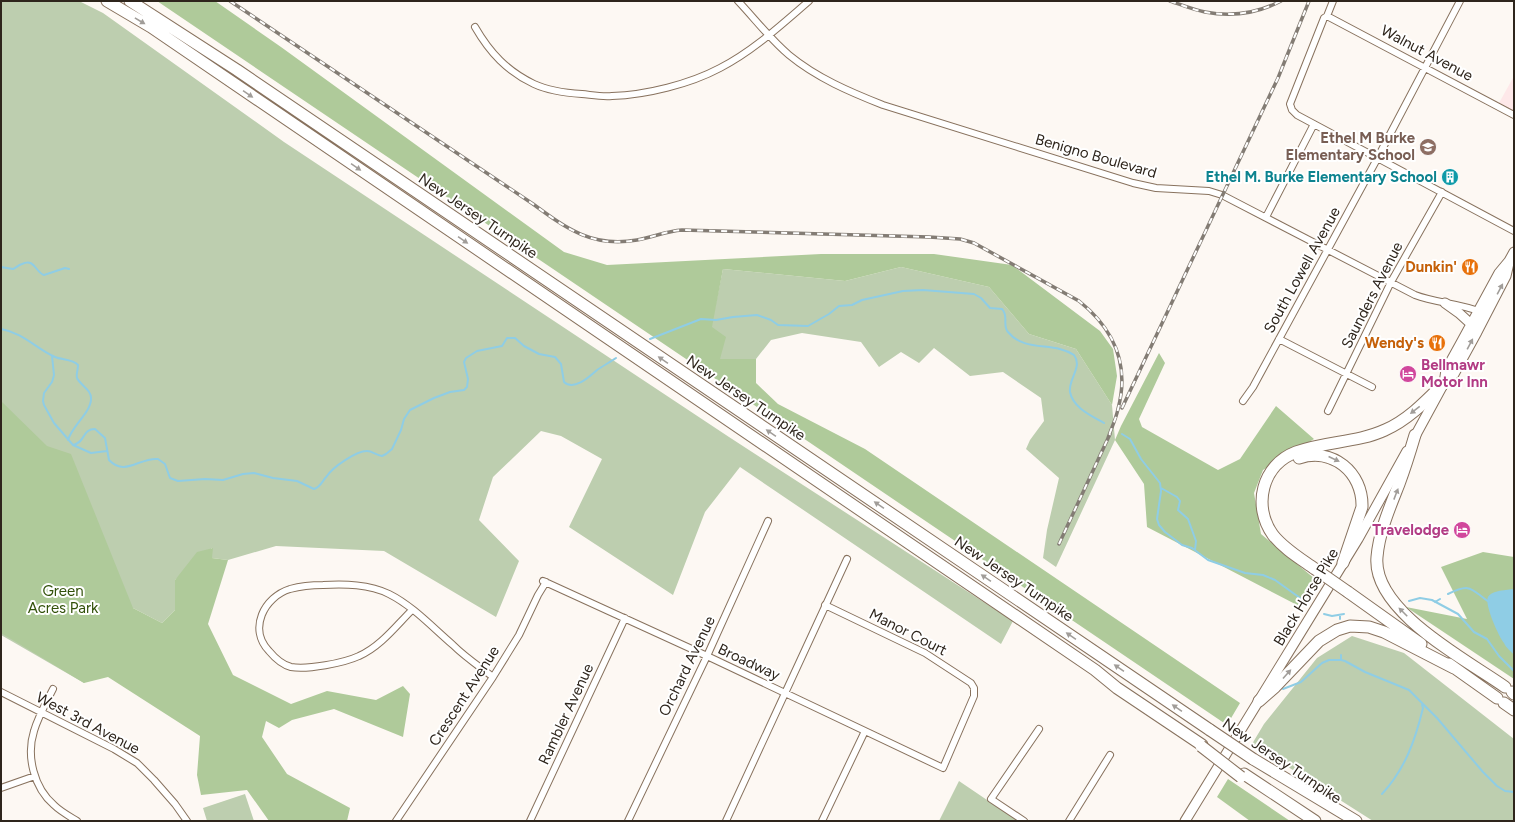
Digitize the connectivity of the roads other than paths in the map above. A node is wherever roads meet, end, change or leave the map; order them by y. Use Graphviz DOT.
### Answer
graph roads {
  1 [pos="107,1"];
  2 [pos="130,1"];
  3 [pos="738,1"];
  4 [pos="809,1"];
  5 [pos="1333,1"];
  6 [pos="1460,1"];
  7 [pos="1328,16"];
  8 [pos="475,27"];
  9 [pos="769,35"];
  10 [pos="1425,68"];
  11 [pos="1514,115"];
  12 [pos="1314,124"];
  13 [pos="1377,159"];
  14 [pos="1442,192"];
  15 [pos="1266,217"];
  16 [pos="1514,231"];
  17 [pos="1329,249"];
  18 [pos="1514,252"];
  19 [pos="1391,282"];
  20 [pos="1445,303"];
  21 [pos="1482,313"];
  22 [pos="1471,324"];
  23 [pos="1279,339"];
  24 [pos="1347,373"];
  25 [pos="1444,383"];
  26 [pos="1372,387"];
  27 [pos="1243,401"];
  28 [pos="1328,412"];
  29 [pos="1416,435"];
  30 [pos="768,521"];
  31 [pos="847,559"];
  32 [pos="1343,564"];
  33 [pos="1317,567"];
  34 [pos="544,581"];
  35 [pos="1349,590"];
  36 [pos="826,606"];
  37 [pos="412,610"];
  38 [pos="624,618"];
  39 [pos="707,656"];
  40 [pos="1467,662"];
  41 [pos="1454,668"];
  42 [pos="493,677"];
  43 [pos="53,689"];
  44 [pos="1510,691"];
  45 [pos="1,692"];
  46 [pos="786,694"];
  47 [pos="1259,701"];
  48 [pos="1514,710"];
  49 [pos="42,713"];
  50 [pos="1039,729"];
  51 [pos="865,731"];
  52 [pos="1110,755"];
  53 [pos="1253,759"];
  54 [pos="943,768"];
  55 [pos="1243,775"];
  56 [pos="35,776"];
  57 [pos="1,788"];
  58 [pos="77,821"];
  59 [pos="187,821"];
  60 [pos="396,821"];
  61 [pos="530,821"];
  62 [pos="628,821"];
  63 [pos="726,821"];
  64 [pos="822,821"];
  65 [pos="1024,821"];
  66 [pos="1069,821"];
  67 [pos="1185,821"];
  68 [pos="1305,821"];
  69 [pos="1315,821"];
  70 [pos="1344,821"];
  71 [pos="1356,821"];
  1 -- 55 [label="highway, New Jersey Turnpike, one-way, bridge"];
  53 -- 2 [label="highway, New Jersey Turnpike, one-way, bridge"];
  3 -- 9 [label="street, Benigno Boulevard"];
  4 -- 9 [label="street"];
  5 -- 7 [label="street"];
  6 -- 10 [label="street, South Lowell Avenue"];
  7 -- 10 [label="street, Walnut Avenue"];
  7 -- 12 [label="street"];
  8 -- 9 [label="street"];
  9 -- 15 [label="street, Benigno Boulevard"];
  10 -- 11 [label="street, Walnut Avenue"];
  10 -- 13 [label="street, South Lowell Avenue"];
  12 -- 13 [label="street"];
  12 -- 15 [label="street"];
  13 -- 14 [label="street"];
  13 -- 17 [label="street, South Lowell Avenue"];
  14 -- 16 [label="street"];
  14 -- 19 [label="street, Saunders Avenue"];
  15 -- 17 [label="street, Benigno Boulevard"];
  17 -- 19 [label="street, Benigno Boulevard"];
  17 -- 23 [label="street, South Lowell Avenue"];
  18 -- 21 [label="main road, Black Horse Pike"];
  19 -- 20 [label="street, Benigno Boulevard"];
  19 -- 24 [label="street, Saunders Avenue"];
  20 -- 21 [label="street, Benigno Boulevard"];
  20 -- 22 [label="main road"];
  21 -- 22 [label="main road, Black Horse Pike"];
  25 -- 21 [label="main road, Black Horse Pike, one-way"];
  22 -- 25 [label="main road, Black Horse Pike"];
  23 -- 24 [label="street"];
  23 -- 27 [label="street, South Lowell Avenue"];
  24 -- 26 [label="street"];
  24 -- 28 [label="street, Saunders Avenue"];
  25 -- 29 [label="main road, Black Horse Pike"];
  25 -- 33 [label="highway, one-way"];
  29 -- 32 [label="main road, Black Horse Pike"];
  40 -- 29 [label="highway, one-way"];
  30 -- 39 [label="street, Orchard Avenue"];
  31 -- 36 [label="street"];
  33 -- 32 [label="highway, one-way"];
  32 -- 47 [label="main road, Black Horse Pike"];
  33 -- 35 [label="highway"];
  34 -- 38 [label="street, Broadway"];
  34 -- 42 [label="street, Crescent Avenue"];
  35 -- 40 [label="highway"];
  35 -- 41 [label="highway"];
  36 -- 46 [label="street"];
  36 -- 54 [label="street, Manor Court"];
  37 -- 37 [label="street"];
  37 -- 42 [label="street"];
  38 -- 39 [label="street, Broadway"];
  38 -- 61 [label="street, Rambler Avenue"];
  39 -- 46 [label="street, Broadway"];
  39 -- 62 [label="street, Orchard Avenue"];
  40 -- 44 [label="highway"];
  47 -- 41 [label="highway, one-way"];
  41 -- 48 [label="highway"];
  42 -- 60 [label="street, Crescent Avenue"];
  43 -- 49 [label="street"];
  45 -- 49 [label="street, West 3rd Avenue"];
  46 -- 51 [label="street, Broadway"];
  46 -- 63 [label="street"];
  47 -- 67 [label="main road, Black Horse Pike"];
  49 -- 56 [label="street"];
  49 -- 59 [label="street, West 3rd Avenue"];
  50 -- 65 [label="street"];
  51 -- 54 [label="street, Broadway"];
  51 -- 64 [label="street"];
  52 -- 66 [label="street"];
  53 -- 70 [label="highway, New Jersey Turnpike"];
  53 -- 71 [label="highway"];
  55 -- 68 [label="highway"];
  55 -- 69 [label="highway, New Jersey Turnpike"];
  56 -- 57 [label="street"];
  56 -- 58 [label="street"];
}
